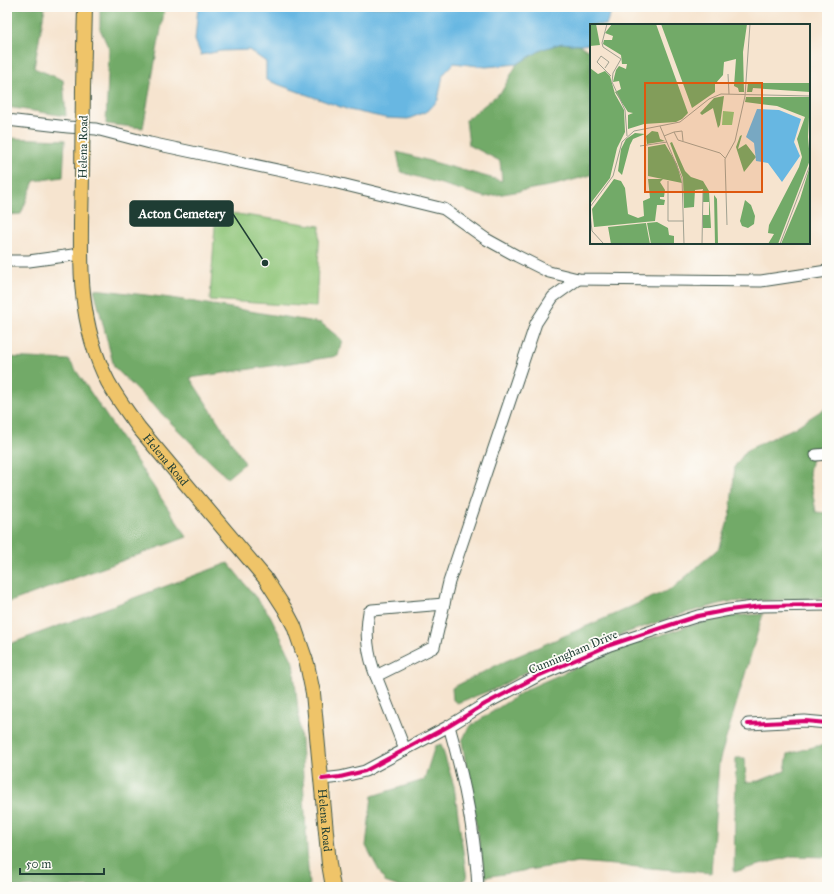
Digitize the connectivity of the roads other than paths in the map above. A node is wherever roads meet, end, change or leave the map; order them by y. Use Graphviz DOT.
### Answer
graph roads {
  1 [pos="85,7"];
  2 [pos="7,120"];
  3 [pos="80,254"];
  4 [pos="7,261"];
  5 [pos="827,271"];
  6 [pos="578,280"];
  7 [pos="444,604"];
  8 [pos="827,605"];
  9 [pos="376,676"];
  10 [pos="827,723"];
  11 [pos="748,724"];
  12 [pos="449,726"];
  13 [pos="405,750"];
  14 [pos="322,779"];
  15 [pos="332,887"];
  16 [pos="478,887"];
  1 -- 3 [label="main road, Helena Road, bridge"];
  2 -- 6 [label="street"];
  3 -- 4 [label="street"];
  3 -- 14 [label="main road, Helena Road"];
  5 -- 6 [label="street"];
  6 -- 7 [label="street"];
  7 -- 9 [label="street"];
  7 -- 9 [label="street"];
  8 -- 12 [label="street, Cunningham Drive"];
  9 -- 13 [label="street"];
  10 -- 11 [label="street"];
  12 -- 13 [label="street, Cunningham Drive"];
  12 -- 16 [label="street"];
  13 -- 14 [label="street, Cunningham Drive"];
  14 -- 15 [label="main road, Helena Road"];
}
